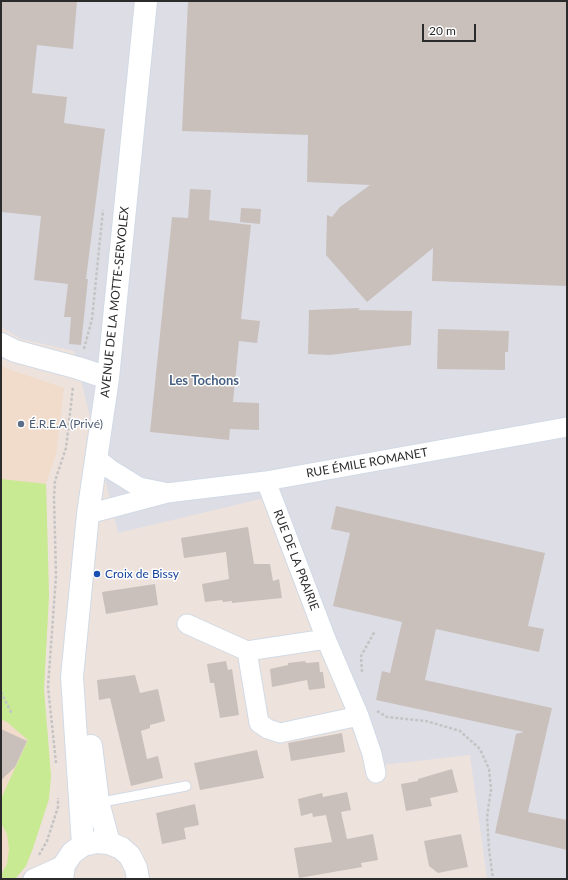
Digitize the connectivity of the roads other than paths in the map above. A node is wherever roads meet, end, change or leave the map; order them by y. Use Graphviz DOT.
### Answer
graph roads {
  1 [pos="146,1"];
  2 [pos="1,344"];
  3 [pos="108,378"];
  4 [pos="567,427"];
  5 [pos="96,458"];
  6 [pos="266,481"];
  7 [pos="167,493"];
  8 [pos="88,514"];
  9 [pos="188,624"];
  10 [pos="326,639"];
  11 [pos="247,651"];
  12 [pos="367,713"];
  13 [pos="376,774"];
  14 [pos="186,786"];
  15 [pos="90,804"];
  16 [pos="109,843"];
  17 [pos="83,846"];
  18 [pos="63,872"];
  19 [pos="33,879"];
  20 [pos="138,879"];
  1 -- 3 [label="main road, AVENUE DE LA MOTTE-SERVOLEX"];
  2 -- 3 [label="main road"];
  3 -- 5 [label="main road, AVENUE DE LA MOTTE-SERVOLEX"];
  4 -- 6 [label="street, RUE ÉMILE ROMANET"];
  5 -- 7 [label="street, RUE ÉMILE ROMANET"];
  5 -- 8 [label="main road, AVENUE DE LA MOTTE-SERVOLEX"];
  6 -- 7 [label="street, RUE ÉMILE ROMANET"];
  6 -- 10 [label="street, RUE DE LA PRAIRIE"];
  7 -- 8 [label="street, RUE ÉMILE ROMANET"];
  8 -- 15 [label="main road, AVENUE DE LA MOTTE-SERVOLEX"];
  9 -- 11 [label="street"];
  10 -- 11 [label="street"];
  10 -- 12 [label="street, RUE DE LA PRAIRIE"];
  11 -- 12 [label="street"];
  12 -- 13 [label="street, RUE DE LA PRAIRIE"];
  14 -- 15 [label="lane"];
  15 -- 16 [label="main road, AVENUE DE LA MOTTE-SERVOLEX"];
  15 -- 17 [label="main road, AVENUE DE LA MOTTE-SERVOLEX"];
  16 -- 17 [label="main road"];
  16 -- 20 [label="main road"];
  17 -- 18 [label="main road"];
  18 -- 19 [label="street"];
}
